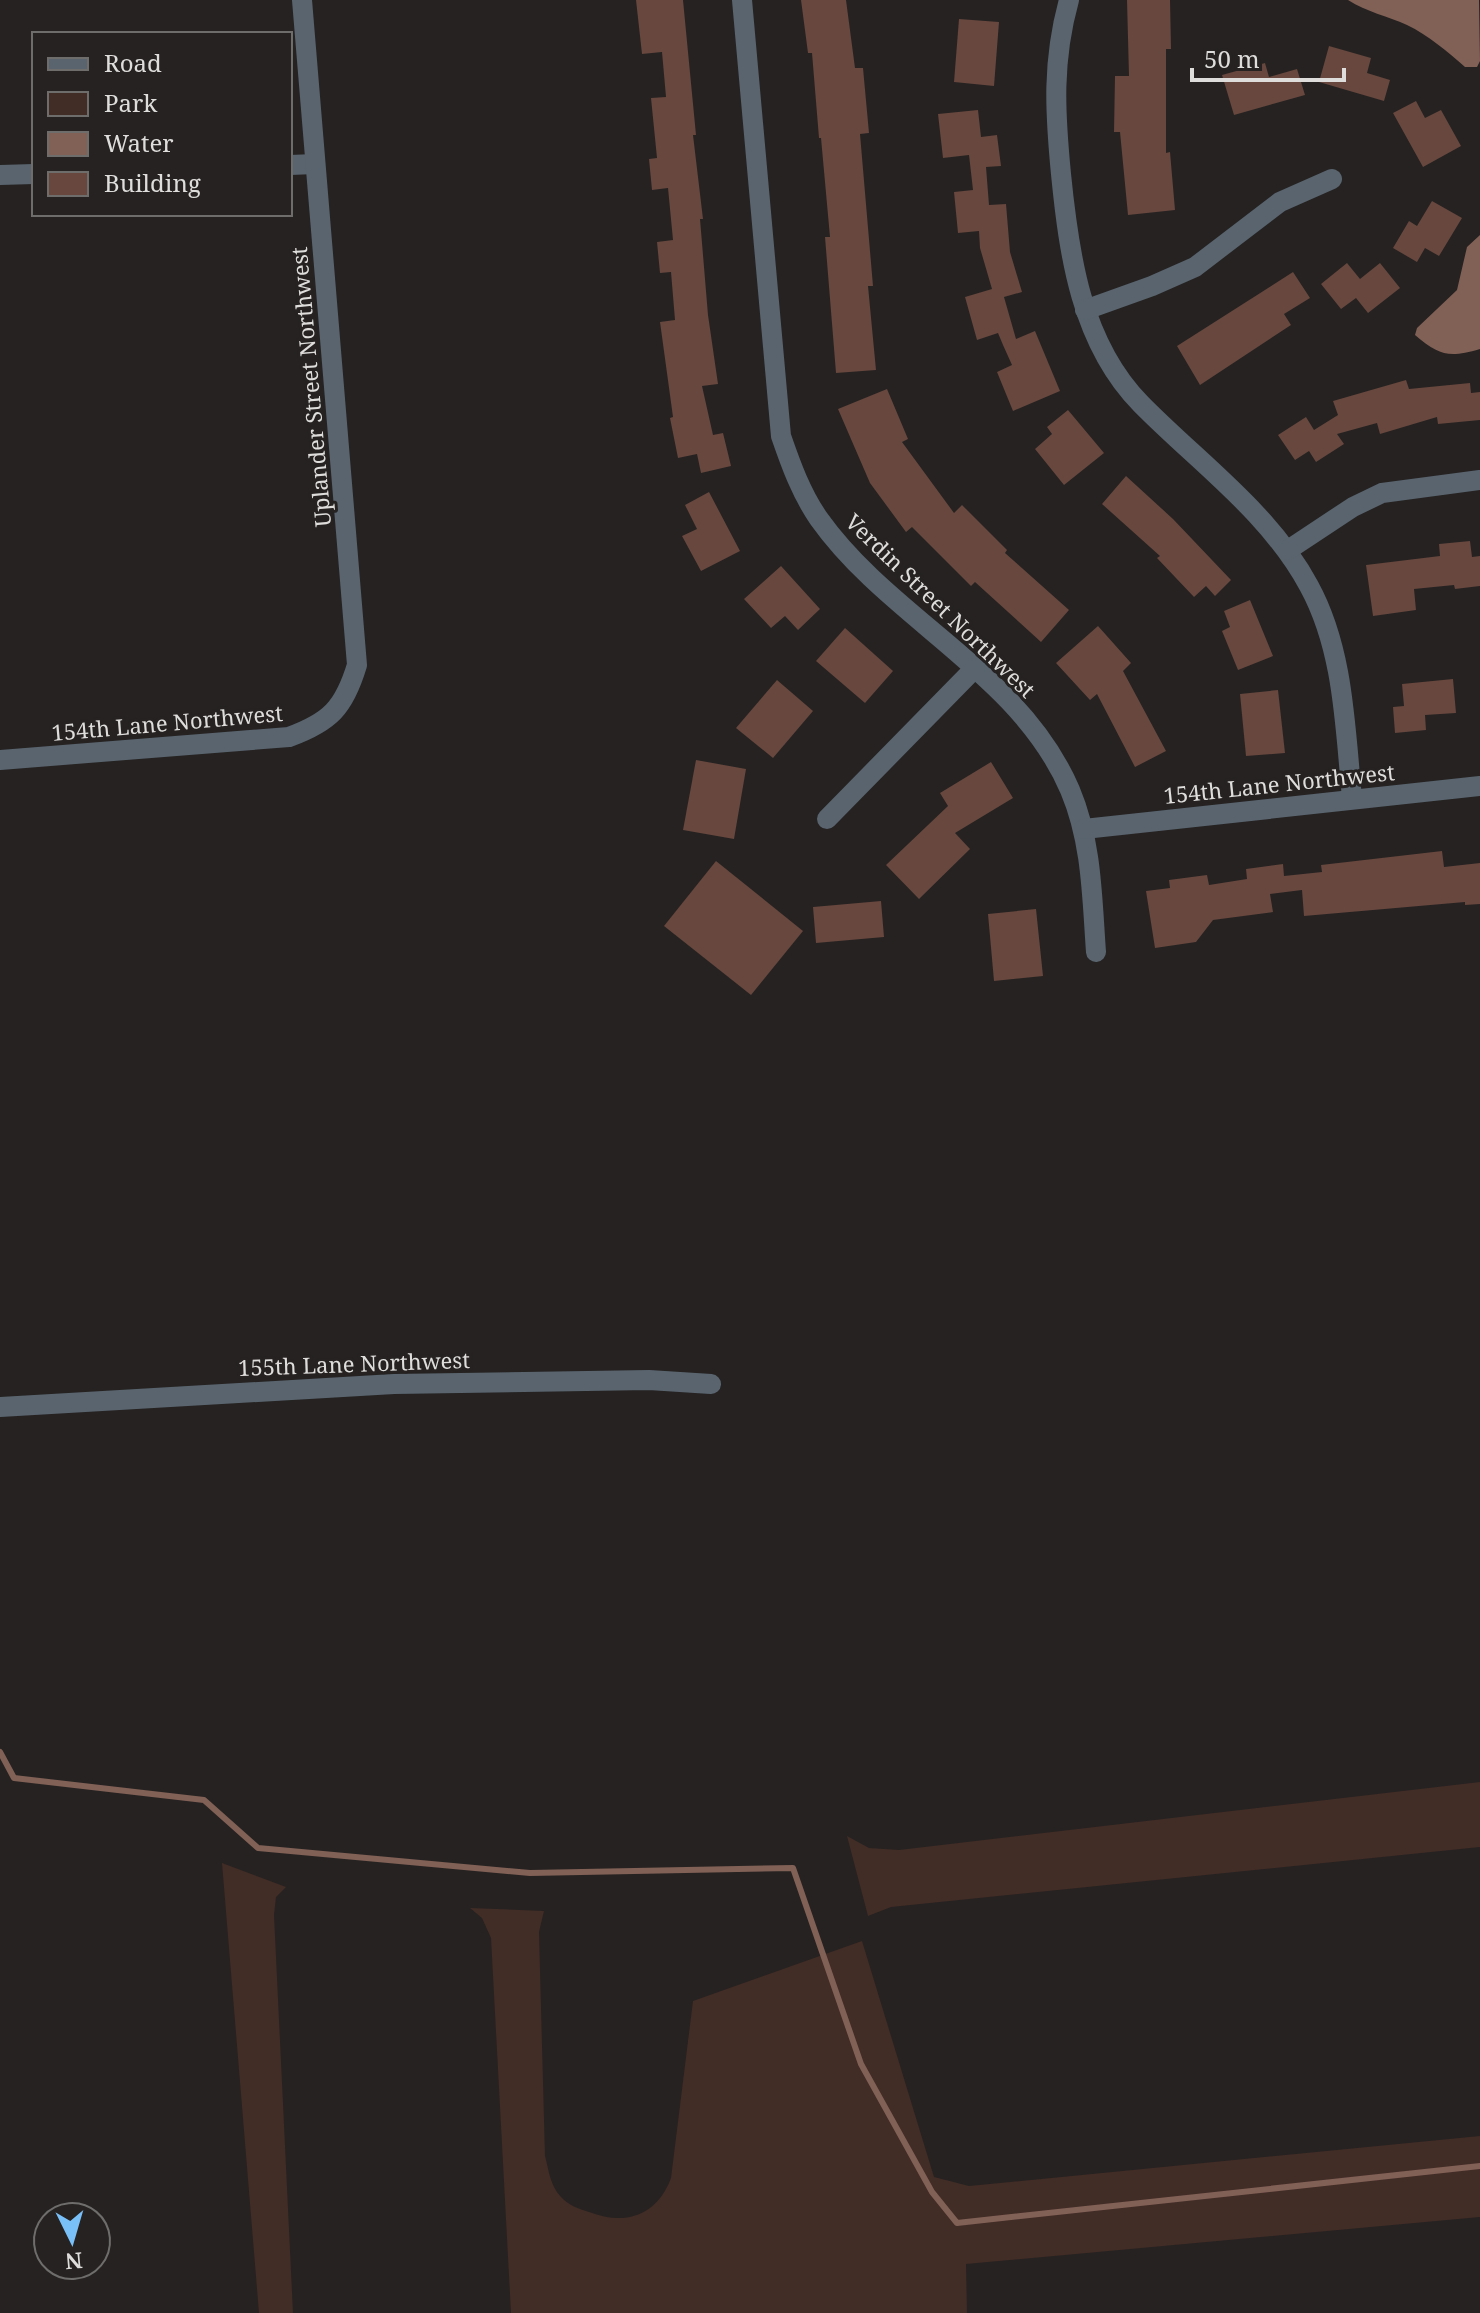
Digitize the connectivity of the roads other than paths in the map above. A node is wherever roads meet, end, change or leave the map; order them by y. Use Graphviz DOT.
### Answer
graph roads {
  1 [pos="302,0"];
  2 [pos="742,0"];
  3 [pos="1069,0"];
  4 [pos="315,164"];
  5 [pos="292,165"];
  6 [pos="32,174"];
  7 [pos="0,175"];
  8 [pos="1332,179"];
  9 [pos="1085,310"];
  10 [pos="1480,480"];
  11 [pos="1288,550"];
  12 [pos="975,668"];
  13 [pos="331,714"];
  14 [pos="0,760"];
  15 [pos="1480,786"];
  16 [pos="1352,798"];
  17 [pos="827,819"];
  18 [pos="1084,829"];
  19 [pos="1096,952"];
  20 [pos="711,1384"];
  21 [pos="0,1407"];
  1 -- 4 [label="street, Uplander Street Northwest"];
  2 -- 12 [label="street, Verdin Street Northwest"];
  3 -- 9 [label="street"];
  4 -- 5 [label="street"];
  4 -- 13 [label="street, Uplander Street Northwest"];
  6 -- 7 [label="street"];
  8 -- 9 [label="street"];
  9 -- 11 [label="street"];
  10 -- 11 [label="street"];
  11 -- 16 [label="street"];
  12 -- 17 [label="street"];
  12 -- 18 [label="street, Verdin Street Northwest"];
  13 -- 14 [label="street, 154th Lane Northwest"];
  15 -- 16 [label="street, 154th Lane Northwest"];
  16 -- 18 [label="street, 154th Lane Northwest"];
  18 -- 19 [label="street, Verdin Street Northwest"];
  20 -- 21 [label="street, 155th Lane Northwest"];
}
